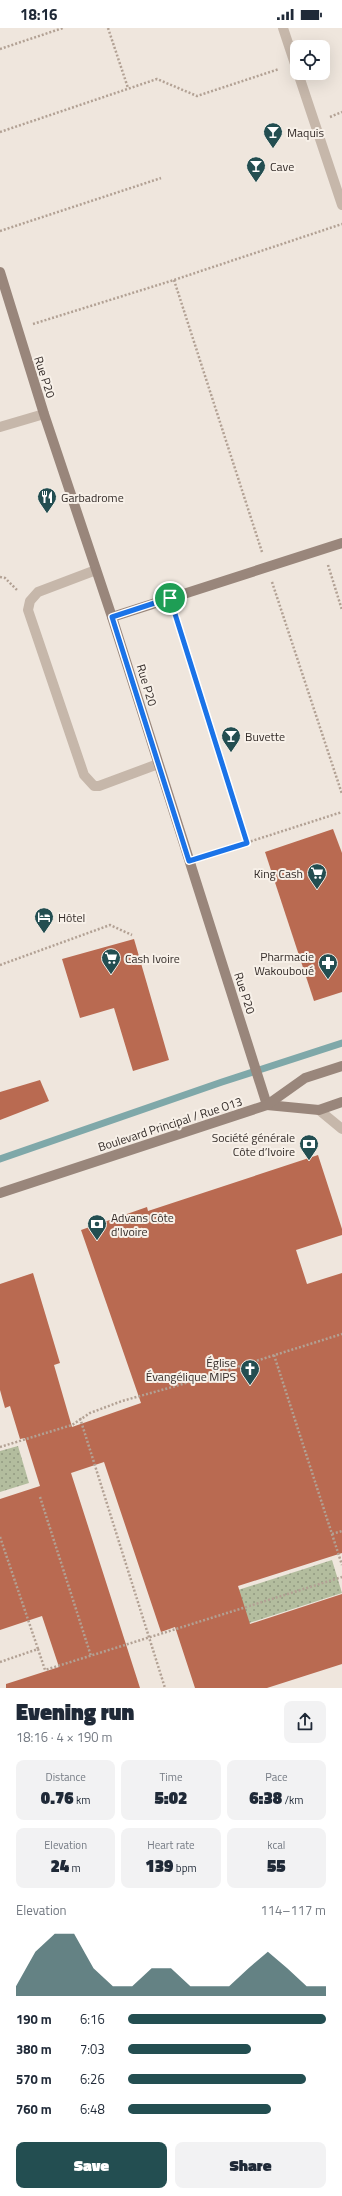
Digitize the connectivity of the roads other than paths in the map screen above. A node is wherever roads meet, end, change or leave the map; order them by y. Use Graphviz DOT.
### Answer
graph roads {
  1 [pos="283,28"];
  2 [pos="290,48"];
  3 [pos="301,80"];
  4 [pos="342,206"];
  5 [pos="0,272"];
  6 [pos="44,414"];
  7 [pos="0,427"];
  8 [pos="342,543"];
  9 [pos="96,570"];
  10 [pos="112,617"];
  11 [pos="158,764"];
  12 [pos="342,1066"];
  13 [pos="342,1102"];
  14 [pos="267,1106"];
  15 [pos="319,1110"];
  16 [pos="342,1129"];
  17 [pos="0,1193"];
  1 -- 2 [label="street"];
  3 -- 4 [label="street"];
  5 -- 6 [label="street, Rue P20"];
  6 -- 7 [label="street"];
  6 -- 9 [label="street, Rue P20"];
  8 -- 10 [label="street"];
  9 -- 10 [label="street, Rue P20"];
  9 -- 11 [label="street"];
  10 -- 11 [label="street, Rue P20"];
  11 -- 14 [label="street, Rue P20"];
  12 -- 14 [label="street, Boulevard Principal / Rue O13"];
  13 -- 15 [label="street"];
  14 -- 15 [label="street"];
  14 -- 17 [label="street, Boulevard Principal / Rue O13"];
  15 -- 16 [label="street"];
}
